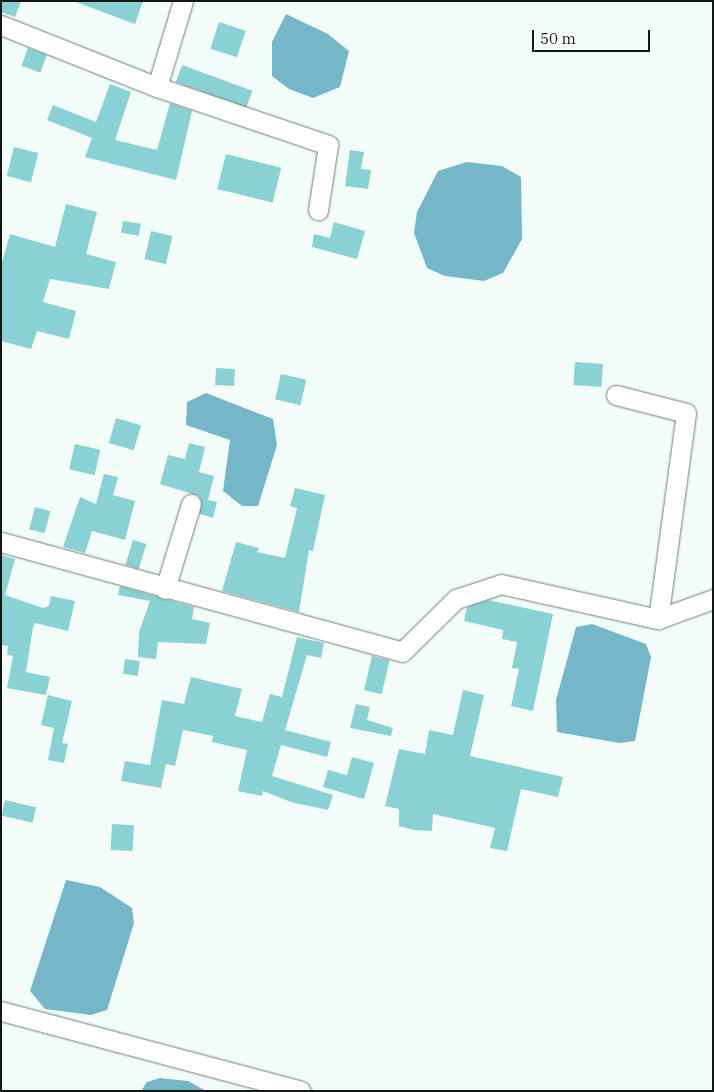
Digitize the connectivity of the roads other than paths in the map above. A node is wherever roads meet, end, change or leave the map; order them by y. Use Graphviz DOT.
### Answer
graph roads {
  1 [pos="183,1"];
  2 [pos="1,25"];
  3 [pos="157,87"];
  4 [pos="318,210"];
  5 [pos="616,395"];
  6 [pos="191,504"];
  7 [pos="1,542"];
  8 [pos="165,589"];
  9 [pos="713,599"];
  10 [pos="658,619"];
  11 [pos="1,1011"];
  12 [pos="301,1091"];
  1 -- 3 [label="street"];
  2 -- 3 [label="street"];
  3 -- 4 [label="street"];
  5 -- 10 [label="street"];
  6 -- 8 [label="street"];
  7 -- 8 [label="street"];
  8 -- 10 [label="street"];
  9 -- 10 [label="street"];
  11 -- 12 [label="street"];
}
